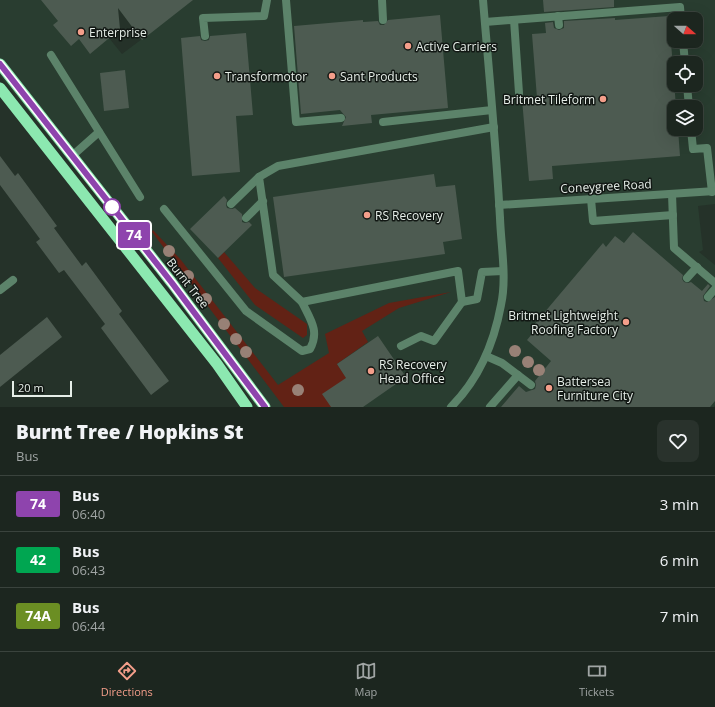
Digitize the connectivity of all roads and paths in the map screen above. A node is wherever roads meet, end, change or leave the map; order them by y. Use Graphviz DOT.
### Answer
graph roads {
  1 [pos="267,0"];
  2 [pos="286,0"];
  3 [pos="382,0"];
  4 [pos="483,0"];
  5 [pos="680,12"];
  6 [pos="383,20"];
  7 [pos="514,20"];
  8 [pos="485,22"];
  9 [pos="205,36"];
  10 [pos="51,55"];
  11 [pos="0,64"];
  12 [pos="0,88"];
  13 [pos="519,93"];
  14 [pos="492,110"];
  15 [pos="341,118"];
  16 [pos="383,122"];
  17 [pos="494,127"];
  18 [pos="99,132"];
  19 [pos="692,136"];
  20 [pos="72,156"];
  21 [pos="259,177"];
  22 [pos="713,192"];
  23 [pos="672,194"];
  24 [pos="140,197"];
  25 [pos="591,199"];
  26 [pos="263,201"];
  27 [pos="231,204"];
  28 [pos="499,205"];
  29 [pos="164,209"];
  30 [pos="673,215"];
  31 [pos="246,218"];
  32 [pos="697,267"];
  33 [pos="503,271"];
  34 [pos="687,278"];
  35 [pos="13,280"];
  36 [pos="715,283"];
  37 [pos="715,289"];
  38 [pos="0,290"];
  39 [pos="708,297"];
  40 [pos="302,302"];
  41 [pos="462,302"];
  42 [pos="401,346"];
  43 [pos="486,356"];
  44 [pos="518,375"];
  45 [pos="532,385"];
  46 [pos="246,407"];
  47 [pos="266,407"];
  48 [pos="451,407"];
  49 [pos="490,407"];
  1 -- 9 [label="street"];
  2 -- 15 [label="street"];
  3 -- 6 [label="street"];
  4 -- 8 [label="street"];
  5 -- 7 [label="street"];
  7 -- 8 [label="street"];
  7 -- 13 [label="street"];
  8 -- 14 [label="street"];
  10 -- 18 [label="street"];
  11 -- 20 [label="highway, Burnt Tree"];
  12 -- 46 [label="highway"];
  14 -- 16 [label="street"];
  14 -- 17 [label="street"];
  17 -- 21 [label="street"];
  17 -- 28 [label="street"];
  18 -- 20 [label="street"];
  18 -- 24 [label="street"];
  19 -- 22 [label="street"];
  20 -- 47 [label="highway, Burnt Tree"];
  21 -- 26 [label="street"];
  21 -- 27 [label="street"];
  22 -- 23 [label="street, Coneygree Road"];
  23 -- 25 [label="street, Coneygree Road"];
  23 -- 30 [label="street"];
  25 -- 28 [label="street, Coneygree Road"];
  25 -- 30 [label="street"];
  26 -- 31 [label="street"];
  26 -- 40 [label="street"];
  28 -- 33 [label="street"];
  29 -- 40 [label="street"];
  30 -- 32 [label="street"];
  32 -- 34 [label="street"];
  32 -- 36 [label="street"];
  33 -- 41 [label="street"];
  33 -- 43 [label="street"];
  35 -- 38 [label="street"];
  37 -- 39 [label="street"];
  40 -- 41 [label="street"];
  41 -- 42 [label="street"];
  43 -- 44 [label="street"];
  43 -- 48 [label="street"];
  44 -- 45 [label="street"];
  44 -- 49 [label="street"];
}
